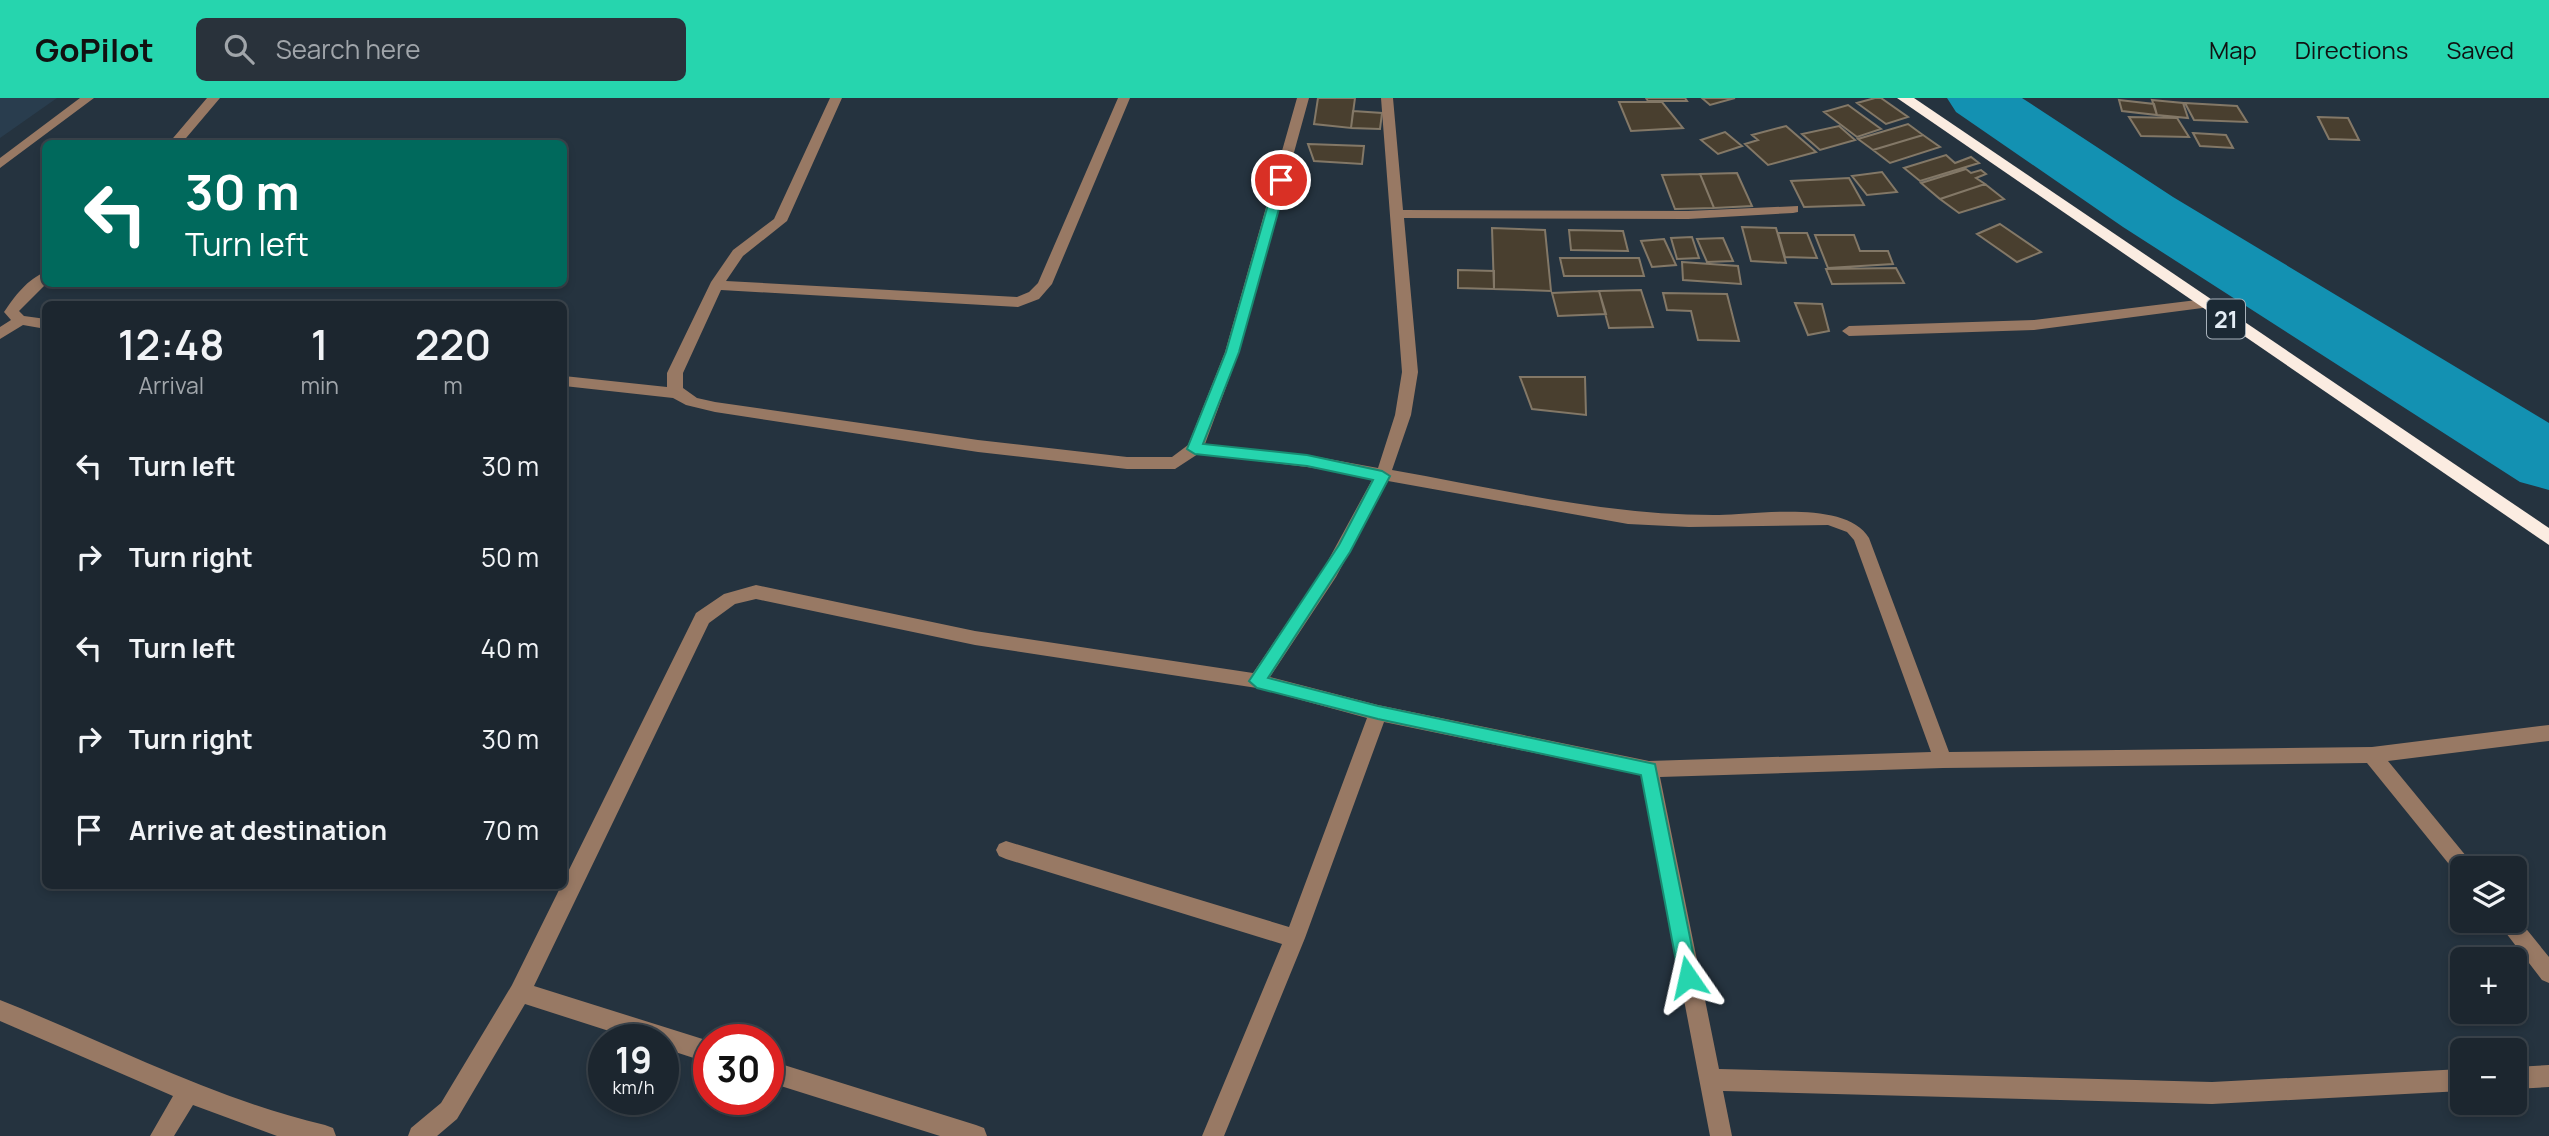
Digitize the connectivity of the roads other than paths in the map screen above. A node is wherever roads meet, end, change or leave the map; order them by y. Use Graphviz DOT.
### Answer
graph roads {
  1 [pos="88,98"];
  2 [pos="214,98"];
  3 [pos="836,98"];
  4 [pos="1124,98"];
  5 [pos="1303,98"];
  6 [pos="1387,98"];
  7 [pos="1903,98"];
  8 [pos="177,140"];
  9 [pos="0,164"];
  10 [pos="1793,209"];
  11 [pos="1397,214"];
  12 [pos="42,279"];
  13 [pos="716,285"];
  14 [pos="2205,304"];
  15 [pos="20,320"];
  16 [pos="42,323"];
  17 [pos="1849,331"];
  18 [pos="0,334"];
  19 [pos="567,381"];
  20 [pos="675,393"];
  21 [pos="1195,449"];
  22 [pos="1382,476"];
  23 [pos="2549,538"];
  24 [pos="1257,681"];
  25 [pos="1378,713"];
  26 [pos="2549,733"];
  27 [pos="2372,755"];
  28 [pos="1943,760"];
  29 [pos="1649,769"];
  30 [pos="1006,850"];
  31 [pos="2454,856"];
  32 [pos="2517,933"];
  33 [pos="1295,937"];
  34 [pos="2549,973"];
  35 [pos="520,992"];
  36 [pos="0,1010"];
  37 [pos="693,1047"];
  38 [pos="784,1076"];
  39 [pos="2549,1076"];
  40 [pos="2527,1077"];
  41 [pos="1708,1080"];
  42 [pos="2450,1081"];
  43 [pos="188,1091"];
  44 [pos="161,1136"];
  45 [pos="325,1136"];
  46 [pos="419,1136"];
  47 [pos="976,1136"];
  48 [pos="1213,1136"];
  49 [pos="1721,1136"];
  1 -- 9 [label="street"];
  2 -- 8 [label="street"];
  3 -- 13 [label="street"];
  4 -- 13 [label="street"];
  5 -- 21 [label="street"];
  6 -- 11 [label="street"];
  7 -- 14 [label="highway, 21"];
  10 -- 11 [label="street"];
  11 -- 22 [label="street"];
  12 -- 15 [label="street"];
  13 -- 20 [label="street"];
  14 -- 17 [label="street"];
  14 -- 23 [label="highway, 21"];
  15 -- 16 [label="street"];
  15 -- 18 [label="street"];
  19 -- 20 [label="street"];
  20 -- 21 [label="street"];
  21 -- 22 [label="street"];
  22 -- 24 [label="street"];
  22 -- 28 [label="street"];
  24 -- 25 [label="street"];
  24 -- 35 [label="street"];
  25 -- 29 [label="street"];
  25 -- 33 [label="street"];
  26 -- 27 [label="street"];
  27 -- 28 [label="street"];
  27 -- 31 [label="street"];
  28 -- 29 [label="street"];
  29 -- 41 [label="street"];
  30 -- 33 [label="street"];
  32 -- 34 [label="street"];
  33 -- 48 [label="street"];
  35 -- 37 [label="street"];
  35 -- 46 [label="street"];
  36 -- 43 [label="street"];
  38 -- 47 [label="street"];
  39 -- 40 [label="street"];
  41 -- 42 [label="street"];
  41 -- 49 [label="street"];
  43 -- 44 [label="street"];
  43 -- 45 [label="street"];
}
